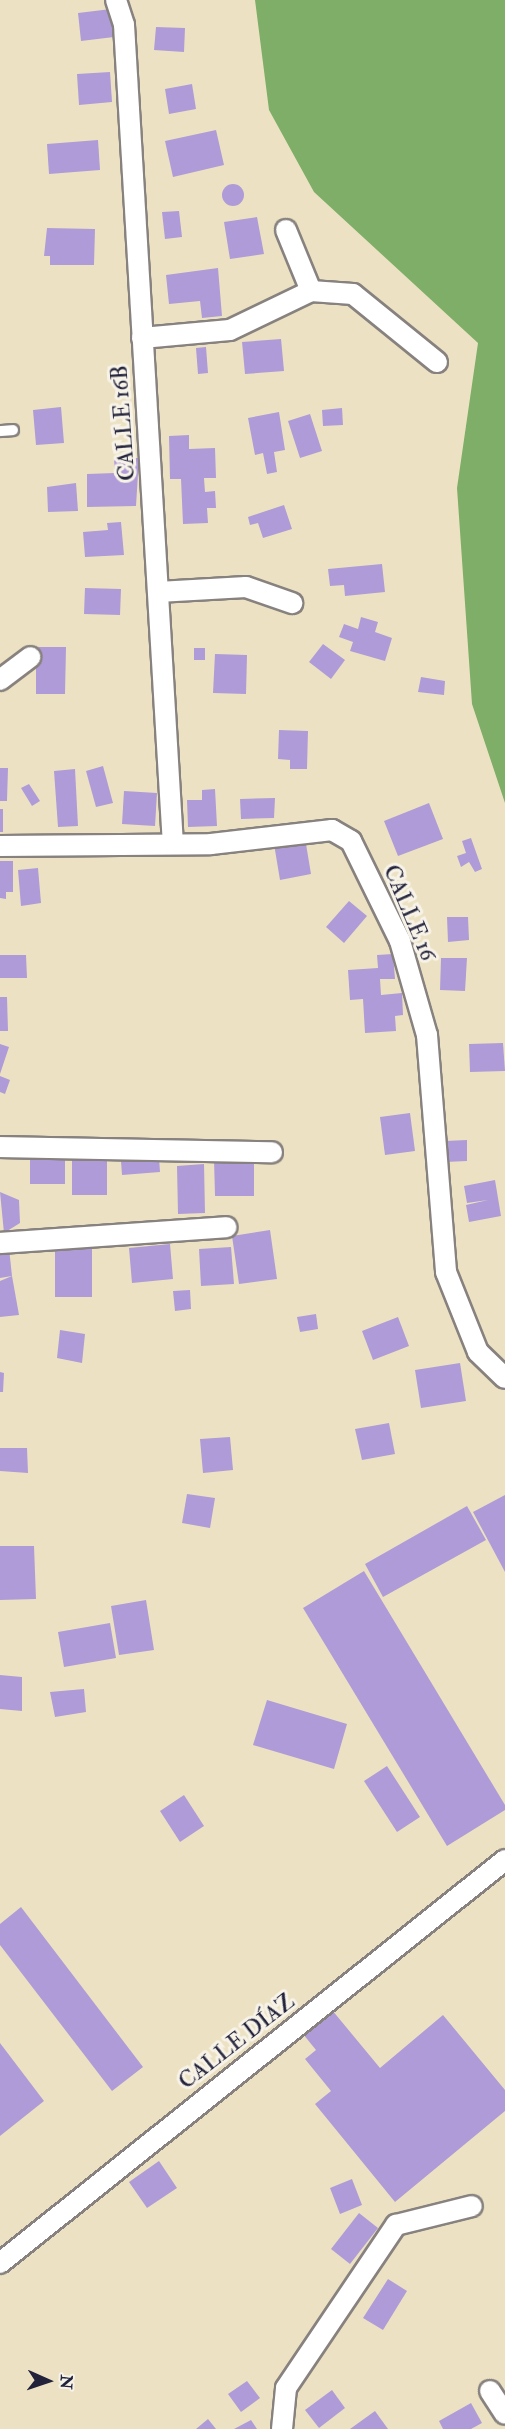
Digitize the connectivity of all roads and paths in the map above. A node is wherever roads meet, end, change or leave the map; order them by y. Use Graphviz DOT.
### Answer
graph roads {
  1 [pos="116,0"];
  2 [pos="286,230"];
  3 [pos="311,291"];
  4 [pos="142,338"];
  5 [pos="436,362"];
  6 [pos="13,430"];
  7 [pos="0,431"];
  8 [pos="159,592"];
  9 [pos="292,603"];
  10 [pos="30,657"];
  11 [pos="0,680"];
  12 [pos="173,844"];
  13 [pos="0,846"];
  14 [pos="0,1147"];
  15 [pos="273,1152"];
  16 [pos="225,1227"];
  17 [pos="0,1243"];
  18 [pos="505,1378"];
  19 [pos="505,1860"];
  20 [pos="472,2206"];
  21 [pos="0,2263"];
  22 [pos="490,2391"];
  23 [pos="505,2414"];
  24 [pos="282,2429"];
  1 -- 4 [label="street, CALLE 16B"];
  2 -- 3 [label="street"];
  3 -- 4 [label="street"];
  3 -- 5 [label="street"];
  4 -- 8 [label="street, CALLE 16B"];
  6 -- 7 [label="lane"];
  8 -- 9 [label="street"];
  8 -- 12 [label="street, CALLE 16B"];
  10 -- 11 [label="street"];
  12 -- 13 [label="street, CALLE 16"];
  12 -- 18 [label="street, CALLE 16"];
  14 -- 15 [label="street"];
  16 -- 17 [label="street"];
  19 -- 21 [label="street, CALLE DÍAZ"];
  20 -- 24 [label="street"];
  22 -- 23 [label="street"];
}
